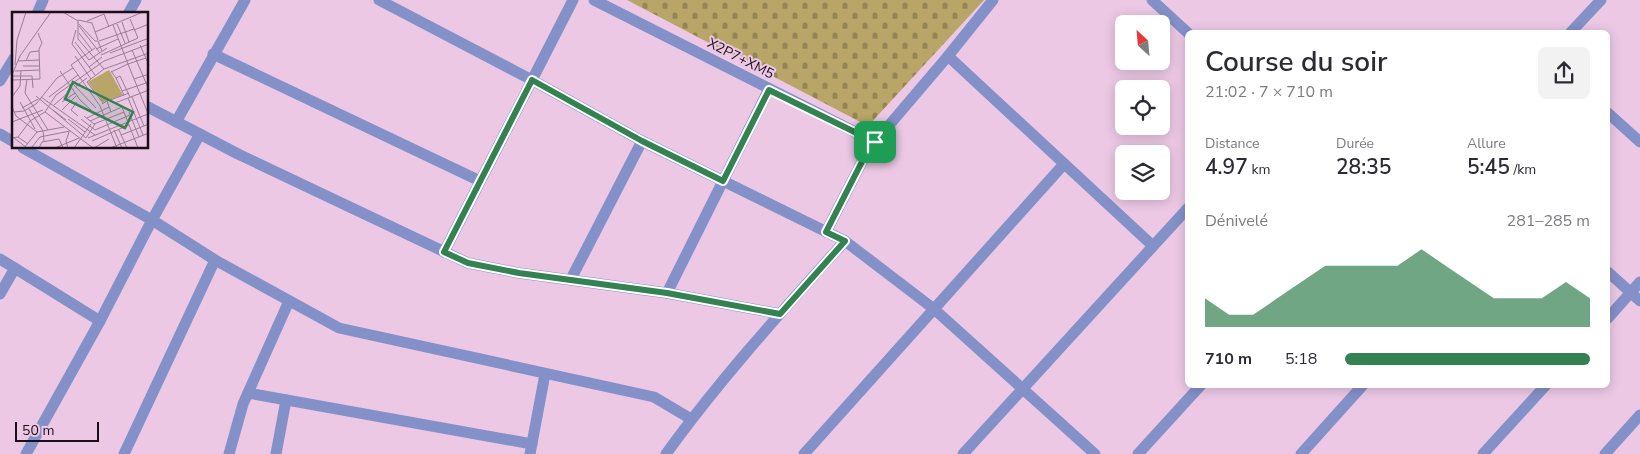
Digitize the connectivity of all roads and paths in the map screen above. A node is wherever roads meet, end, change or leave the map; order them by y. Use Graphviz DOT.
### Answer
graph roads {
  1 [pos="43,0"];
  2 [pos="136,0"];
  3 [pos="245,0"];
  4 [pos="379,0"];
  5 [pos="572,0"];
  6 [pos="594,0"];
  7 [pos="993,0"];
  8 [pos="1152,0"];
  9 [pos="1601,0"];
  10 [pos="38,12"];
  11 [pos="129,12"];
  12 [pos="1185,30"];
  13 [pos="1573,30"];
  14 [pos="213,54"];
  15 [pos="948,56"];
  16 [pos="12,61"];
  17 [pos="532,80"];
  18 [pos="0,81"];
  19 [pos="769,90"];
  20 [pos="149,108"];
  21 [pos="1610,117"];
  22 [pos="176,122"];
  23 [pos="0,134"];
  24 [pos="200,134"];
  25 [pos="12,141"];
  26 [pos="642,141"];
  27 [pos="875,142"];
  28 [pos="1640,142"];
  29 [pos="25,149"];
  30 [pos="1064,164"];
  31 [pos="480,181"];
  32 [pos="723,181"];
  33 [pos="1185,211"];
  34 [pos="152,220"];
  35 [pos="826,232"];
  36 [pos="845,241"];
  37 [pos="1153,246"];
  38 [pos="444,252"];
  39 [pos="0,259"];
  40 [pos="215,260"];
  41 [pos="15,268"];
  42 [pos="1610,274"];
  43 [pos="571,280"];
  44 [pos="1640,282"];
  45 [pos="1631,292"];
  46 [pos="667,293"];
  47 [pos="0,294"];
  48 [pos="289,301"];
  49 [pos="1640,301"];
  50 [pos="934,309"];
  51 [pos="780,314"];
  52 [pos="1610,316"];
  53 [pos="100,321"];
  54 [pos="545,374"];
  55 [pos="1198,388"];
  56 [pos="1360,388"];
  57 [pos="1543,388"];
  58 [pos="1024,389"];
  59 [pos="248,393"];
  60 [pos="286,400"];
  61 [pos="1640,415"];
  62 [pos="691,419"];
  63 [pos="531,449"];
  64 [pos="26,454"];
  65 [pos="124,454"];
  66 [pos="229,454"];
  67 [pos="276,454"];
  68 [pos="666,454"];
  69 [pos="804,454"];
  70 [pos="963,454"];
  71 [pos="1095,454"];
  72 [pos="1138,454"];
  73 [pos="1301,454"];
  74 [pos="1483,454"];
  75 [pos="1605,454"];
  1 -- 10 [label="street"];
  2 -- 11 [label="street"];
  3 -- 14 [label="street"];
  4 -- 17 [label="street"];
  5 -- 17 [label="street"];
  6 -- 19 [label="street, X2P7+XM5"];
  7 -- 15 [label="street"];
  8 -- 12 [label="street"];
  9 -- 13 [label="street"];
  14 -- 22 [label="street"];
  14 -- 31 [label="street"];
  15 -- 27 [label="street"];
  15 -- 30 [label="street"];
  16 -- 18 [label="street"];
  17 -- 26 [label="street"];
  17 -- 31 [label="street"];
  19 -- 27 [label="street, X2P7+XM5"];
  19 -- 32 [label="street"];
  20 -- 22 [label="street"];
  21 -- 28 [label="street"];
  22 -- 24 [label="street"];
  23 -- 25 [label="street"];
  24 -- 34 [label="street"];
  24 -- 38 [label="street"];
  26 -- 32 [label="street"];
  26 -- 43 [label="street"];
  27 -- 35 [label="street"];
  29 -- 34 [label="street"];
  30 -- 37 [label="street"];
  30 -- 50 [label="street"];
  31 -- 38 [label="street"];
  32 -- 35 [label="street"];
  32 -- 46 [label="street"];
  33 -- 37 [label="street"];
  34 -- 40 [label="street"];
  34 -- 53 [label="street"];
  35 -- 36 [label="street"];
  36 -- 50 [label="street"];
  36 -- 51 [label="street"];
  37 -- 58 [label="street"];
  38 -- 43 [label="street"];
  39 -- 41 [label="street"];
  40 -- 48 [label="street"];
  40 -- 65 [label="street"];
  41 -- 47 [label="street"];
  41 -- 53 [label="street"];
  42 -- 45 [label="street"];
  43 -- 46 [label="street"];
  44 -- 45 [label="street"];
  45 -- 49 [label="street"];
  45 -- 52 [label="street"];
  46 -- 51 [label="street"];
  48 -- 54 [label="street"];
  48 -- 59 [label="street"];
  50 -- 58 [label="street"];
  50 -- 69 [label="street"];
  51 -- 62 [label="street"];
  53 -- 64 [label="street"];
  54 -- 62 [label="street"];
  54 -- 63 [label="street"];
  55 -- 72 [label="street"];
  56 -- 73 [label="street"];
  57 -- 74 [label="street"];
  58 -- 70 [label="street"];
  58 -- 71 [label="street"];
  59 -- 60 [label="street"];
  59 -- 66 [label="street"];
  60 -- 63 [label="street"];
  60 -- 67 [label="street"];
  61 -- 75 [label="street"];
  62 -- 68 [label="street"];
}
